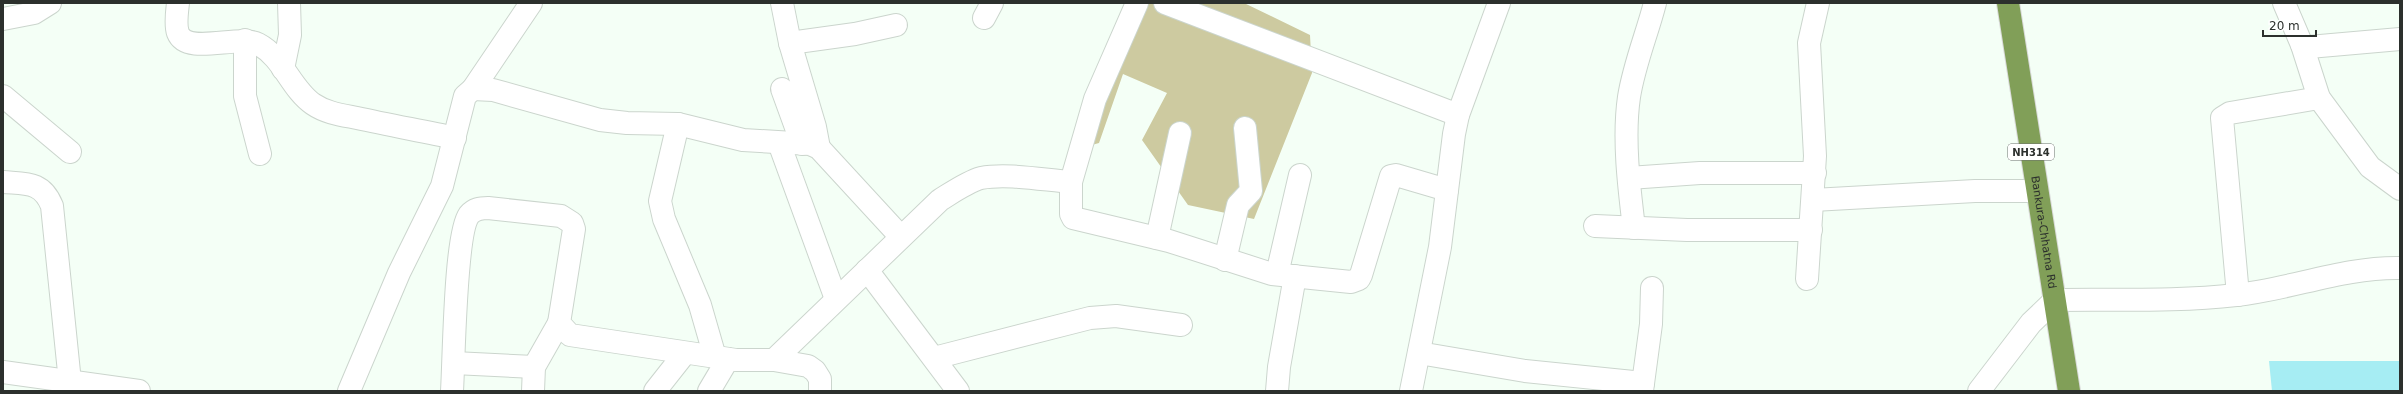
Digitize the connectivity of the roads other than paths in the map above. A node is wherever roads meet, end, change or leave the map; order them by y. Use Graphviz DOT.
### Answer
graph roads {
  1 [pos="50,3"];
  2 [pos="178,3"];
  3 [pos="288,3"];
  4 [pos="531,3"];
  5 [pos="782,3"];
  6 [pos="1137,3"];
  7 [pos="1165,3"];
  8 [pos="1499,3"];
  9 [pos="1655,3"];
  10 [pos="1818,3"];
  11 [pos="2008,3"];
  12 [pos="2284,3"];
  13 [pos="3,19"];
  14 [pos="896,24"];
  15 [pos="2400,39"];
  16 [pos="245,40"];
  17 [pos="790,43"];
  18 [pos="2302,45"];
  19 [pos="283,69"];
  20 [pos="473,89"];
  21 [pos="782,89"];
  22 [pos="3,96"];
  23 [pos="2319,98"];
  24 [pos="1458,115"];
  25 [pos="678,124"];
  26 [pos="1245,128"];
  27 [pos="1180,133"];
  28 [pos="455,138"];
  29 [pos="779,142"];
  30 [pos="810,146"];
  31 [pos="70,152"];
  32 [pos="260,154"];
  33 [pos="1815,173"];
  34 [pos="1300,175"];
  35 [pos="1628,178"];
  36 [pos="3,182"];
  37 [pos="1071,182"];
  38 [pos="2400,189"];
  39 [pos="1447,190"];
  40 [pos="2037,191"];
  41 [pos="1813,200"];
  42 [pos="1595,226"];
  43 [pos="1634,228"];
  44 [pos="1811,230"];
  45 [pos="901,237"];
  46 [pos="1157,238"];
  47 [pos="1225,260"];
  48 [pos="2400,268"];
  49 [pos="867,270"];
  50 [pos="1286,275"];
  51 [pos="1807,279"];
  52 [pos="1652,288"];
  53 [pos="2238,295"];
  54 [pos="836,299"];
  55 [pos="2055,300"];
  56 [pos="559,323"];
  57 [pos="1181,325"];
  58 [pos="685,353"];
  59 [pos="1419,353"];
  60 [pos="722,358"];
  61 [pos="934,358"];
  62 [pos="774,360"];
  63 [pos="454,363"];
  64 [pos="534,367"];
  65 [pos="3,372"];
  66 [pos="70,382"];
  67 [pos="1642,387"];
  68 [pos="139,391"];
  69 [pos="349,391"];
  70 [pos="452,391"];
  71 [pos="533,391"];
  72 [pos="655,391"];
  73 [pos="708,391"];
  74 [pos="820,391"];
  75 [pos="958,391"];
  76 [pos="1277,391"];
  77 [pos="1411,391"];
  78 [pos="1979,391"];
  79 [pos="2070,391"];
  1 -- 13 [label="street"];
  2 -- 16 [label="street"];
  3 -- 19 [label="street"];
  4 -- 20 [label="street"];
  5 -- 17 [label="street"];
  6 -- 37 [label="street"];
  7 -- 24 [label="street"];
  8 -- 24 [label="street"];
  9 -- 35 [label="street"];
  10 -- 33 [label="street"];
  11 -- 40 [label="highway, Bankura-Chhatna Rd / NH314"];
  12 -- 18 [label="street"];
  14 -- 17 [label="street"];
  15 -- 18 [label="street"];
  16 -- 19 [label="street"];
  16 -- 32 [label="street"];
  17 -- 30 [label="street"];
  18 -- 23 [label="street"];
  19 -- 28 [label="street"];
  20 -- 25 [label="street"];
  20 -- 28 [label="street"];
  21 -- 30 [label="street"];
  22 -- 31 [label="street"];
  23 -- 38 [label="street"];
  23 -- 53 [label="street"];
  24 -- 39 [label="street"];
  25 -- 29 [label="street"];
  25 -- 60 [label="street"];
  26 -- 47 [label="street"];
  27 -- 46 [label="street"];
  28 -- 69 [label="street"];
  29 -- 30 [label="street"];
  29 -- 54 [label="street"];
  30 -- 45 [label="street"];
  33 -- 35 [label="street"];
  33 -- 41 [label="street"];
  34 -- 50 [label="street"];
  35 -- 43 [label="street"];
  36 -- 66 [label="street"];
  37 -- 45 [label="street"];
  37 -- 46 [label="street"];
  39 -- 50 [label="street"];
  39 -- 59 [label="street"];
  40 -- 41 [label="street"];
  40 -- 55 [label="highway, Bankura-Chhatna Rd / NH314"];
  41 -- 44 [label="street"];
  42 -- 43 [label="street"];
  43 -- 44 [label="street"];
  44 -- 51 [label="street"];
  45 -- 49 [label="street"];
  46 -- 47 [label="street"];
  47 -- 50 [label="street"];
  48 -- 53 [label="street"];
  49 -- 54 [label="street"];
  49 -- 61 [label="street"];
  50 -- 76 [label="street"];
  52 -- 67 [label="street"];
  53 -- 55 [label="street"];
  54 -- 62 [label="street"];
  55 -- 78 [label="street"];
  55 -- 79 [label="highway, Bankura-Chhatna Rd / NH314"];
  56 -- 58 [label="street"];
  56 -- 63 [label="street"];
  56 -- 64 [label="street"];
  57 -- 61 [label="street"];
  58 -- 60 [label="street"];
  58 -- 72 [label="street"];
  59 -- 67 [label="street"];
  59 -- 77 [label="street"];
  60 -- 62 [label="street"];
  60 -- 73 [label="street"];
  61 -- 75 [label="street"];
  62 -- 74 [label="street"];
  63 -- 64 [label="street"];
  63 -- 70 [label="street"];
  64 -- 71 [label="street"];
  65 -- 66 [label="street"];
  66 -- 68 [label="street"];
}
